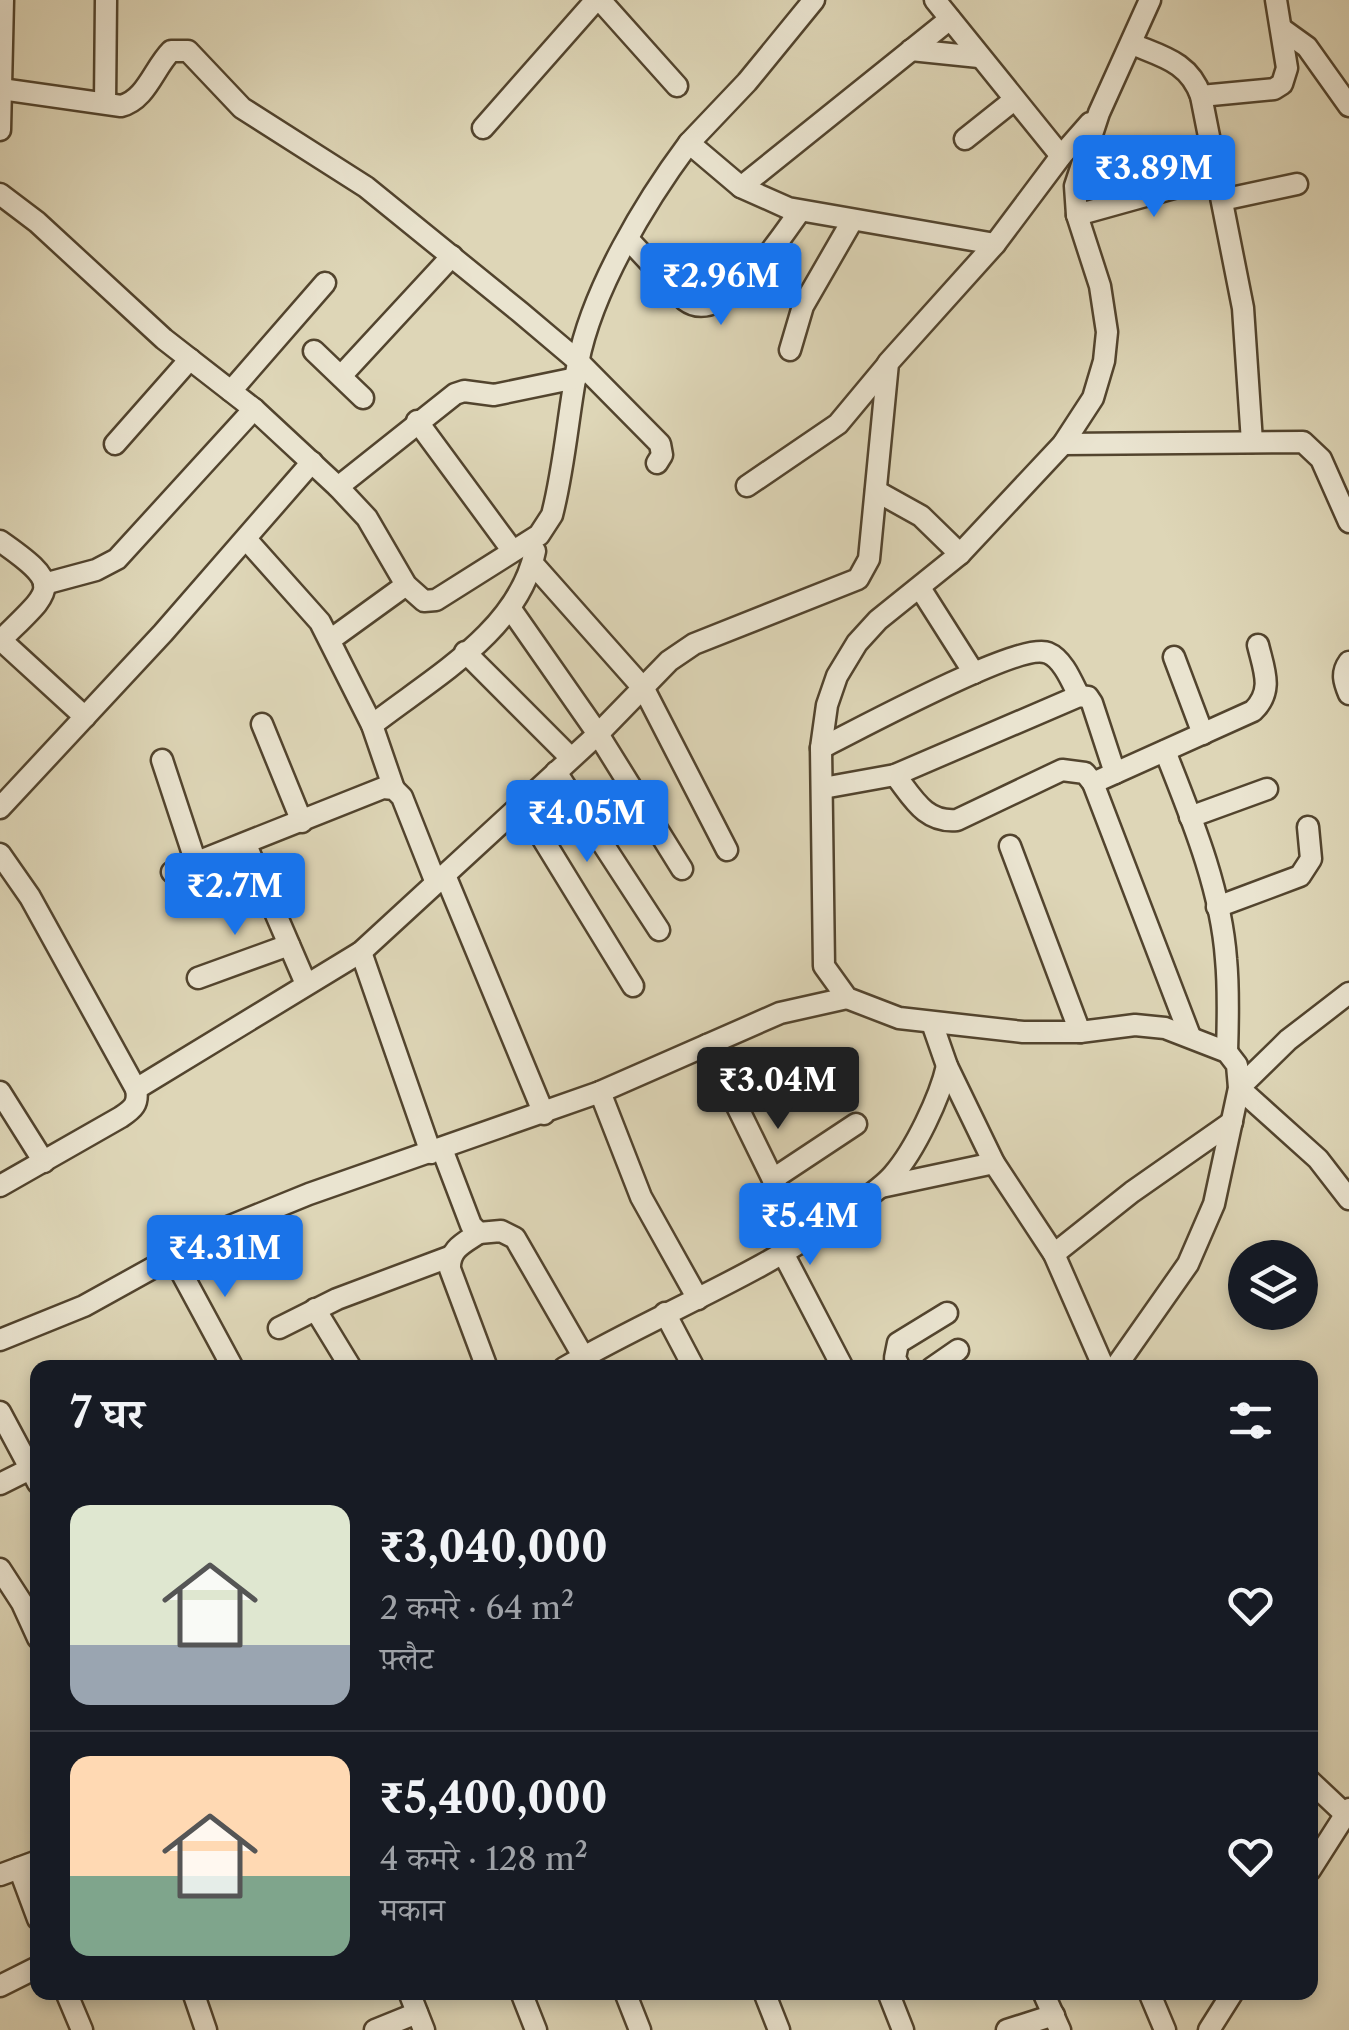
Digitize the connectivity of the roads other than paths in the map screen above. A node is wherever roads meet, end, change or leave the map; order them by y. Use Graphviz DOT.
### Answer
graph roads {
  1 [pos="3,0"];
  2 [pos="106,0"];
  3 [pos="598,0"];
  4 [pos="814,0"];
  5 [pos="1150,0"];
  6 [pos="1276,0"];
  7 [pos="945,7"];
  8 [pos="1282,29"];
  9 [pos="1132,44"];
  10 [pos="911,50"];
  11 [pos="979,57"];
  12 [pos="678,86"];
  13 [pos="1,89"];
  14 [pos="1202,96"];
  15 [pos="1014,100"];
  16 [pos="105,104"];
  17 [pos="1349,106"];
  18 [pos="1099,113"];
  19 [pos="483,128"];
  20 [pos="0,130"];
  21 [pos="965,139"];
  22 [pos="689,143"];
  23 [pos="1060,156"];
  24 [pos="1217,176"];
  25 [pos="1297,184"];
  26 [pos="741,187"];
  27 [pos="0,194"];
  28 [pos="1222,200"];
  29 [pos="800,211"];
  30 [pos="1077,215"];
  31 [pos="852,221"];
  32 [pos="628,239"];
  33 [pos="994,244"];
  34 [pos="452,256"];
  35 [pos="325,283"];
  36 [pos="790,350"];
  37 [pos="314,351"];
  38 [pos="190,359"];
  39 [pos="888,364"];
  40 [pos="577,369"];
  41 [pos="340,376"];
  42 [pos="231,391"];
  43 [pos="363,398"];
  44 [pos="254,409"];
  45 [pos="417,421"];
  46 [pos="1252,442"];
  47 [pos="115,444"];
  48 [pos="1063,444"];
  49 [pos="312,462"];
  50 [pos="657,464"];
  51 [pos="338,486"];
  52 [pos="748,486"];
  53 [pos="876,491"];
  54 [pos="1344,495"];
  55 [pos="1349,522"];
  56 [pos="539,534"];
  57 [pos="246,539"];
  58 [pos="0,541"];
  59 [pos="512,550"];
  60 [pos="960,554"];
  61 [pos="533,564"];
  62 [pos="44,584"];
  63 [pos="406,586"];
  64 [pos="920,588"];
  65 [pos="510,608"];
  66 [pos="330,640"];
  67 [pos="0,641"];
  68 [pos="1258,645"];
  69 [pos="465,652"];
  70 [pos="1174,657"];
  71 [pos="1349,662"];
  72 [pos="974,673"];
  73 [pos="644,689"];
  74 [pos="1349,694"];
  75 [pos="1080,696"];
  76 [pos="86,717"];
  77 [pos="262,724"];
  78 [pos="372,725"];
  79 [pos="598,734"];
  80 [pos="1203,734"];
  81 [pos="822,748"];
  82 [pos="1165,751"];
  83 [pos="162,760"];
  84 [pos="564,765"];
  85 [pos="1114,774"];
  86 [pos="895,775"];
  87 [pos="1093,783"];
  88 [pos="394,788"];
  89 [pos="822,788"];
  90 [pos="1267,788"];
  91 [pos="522,805"];
  92 [pos="0,808"];
  93 [pos="1190,818"];
  94 [pos="302,822"];
  95 [pos="1308,826"];
  96 [pos="246,845"];
  97 [pos="1010,846"];
  98 [pos="727,850"];
  99 [pos="0,854"];
  100 [pos="196,863"];
  101 [pos="682,869"];
  102 [pos="172,872"];
  103 [pos="440,879"];
  104 [pos="1218,907"];
  105 [pos="659,930"];
  106 [pos="290,945"];
  107 [pos="360,952"];
  108 [pos="198,978"];
  109 [pos="306,984"];
  110 [pos="633,986"];
  111 [pos="1349,993"];
  112 [pos="847,998"];
  113 [pos="932,1023"];
  114 [pos="1080,1032"];
  115 [pos="1190,1036"];
  116 [pos="706,1045"];
  117 [pos="1227,1052"];
  118 [pos="947,1066"];
  119 [pos="1239,1088"];
  120 [pos="136,1089"];
  121 [pos="0,1092"];
  122 [pos="600,1092"];
  123 [pos="544,1114"];
  124 [pos="1232,1122"];
  125 [pos="856,1124"];
  126 [pos="437,1151"];
  127 [pos="44,1162"];
  128 [pos="994,1164"];
  129 [pos="773,1179"];
  130 [pos="0,1186"];
  131 [pos="880,1188"];
  132 [pos="1349,1199"];
  133 [pos="479,1233"];
  134 [pos="804,1242"];
  135 [pos="782,1253"];
  136 [pos="1054,1254"];
  137 [pos="174,1257"];
  138 [pos="449,1258"];
  139 [pos="698,1299"];
  140 [pos="315,1308"];
  141 [pos="664,1313"];
  142 [pos="946,1313"];
  143 [pos="279,1328"];
  144 [pos="0,1340"];
  145 [pos="958,1350"];
  146 [pos="583,1356"];
  147 [pos="229,1360"];
  148 [pos="346,1360"];
  149 [pos="478,1360"];
  150 [pos="577,1360"];
  151 [pos="690,1360"];
  152 [pos="839,1360"];
  153 [pos="897,1360"];
  154 [pos="944,1360"];
  155 [pos="1100,1360"];
  156 [pos="1121,1360"];
  157 [pos="0,1412"];
  158 [pos="30,1463"];
  159 [pos="30,1474"];
  160 [pos="0,1484"];
  161 [pos="0,1569"];
  162 [pos="30,1599"];
  163 [pos="1318,1787"];
  164 [pos="1347,1811"];
  165 [pos="1318,1857"];
  166 [pos="19,1868"];
  167 [pos="30,1898"];
  168 [pos="30,1971"];
  169 [pos="0,1986"];
  170 [pos="69,2000"];
  171 [pos="196,2000"];
  172 [pos="524,2000"];
  173 [pos="628,2000"];
  174 [pos="767,2000"];
  175 [pos="891,2000"];
  176 [pos="1152,2000"];
  177 [pos="1228,2000"];
  178 [pos="421,2022"];
  179 [pos="1057,2022"];
  180 [pos="82,2030"];
  181 [pos="206,2030"];
  182 [pos="375,2030"];
  183 [pos="536,2030"];
  184 [pos="640,2030"];
  185 [pos="779,2030"];
  186 [pos="903,2030"];
  187 [pos="1007,2030"];
  188 [pos="1165,2030"];
  189 [pos="1209,2030"];
  1 -- 13 [label="street"];
  2 -- 16 [label="street"];
  3 -- 12 [label="street"];
  3 -- 19 [label="street"];
  4 -- 22 [label="street"];
  5 -- 9 [label="street"];
  6 -- 8 [label="street"];
  7 -- 10 [label="street"];
  7 -- 11 [label="street"];
  8 -- 14 [label="street"];
  8 -- 17 [label="street"];
  9 -- 14 [label="street"];
  9 -- 18 [label="street"];
  10 -- 11 [label="street"];
  10 -- 26 [label="street"];
  11 -- 15 [label="street"];
  13 -- 16 [label="street"];
  13 -- 20 [label="street"];
  14 -- 24 [label="street"];
  15 -- 21 [label="street"];
  15 -- 23 [label="street"];
  16 -- 34 [label="street"];
  18 -- 23 [label="street"];
  18 -- 30 [label="street"];
  22 -- 26 [label="street"];
  22 -- 32 [label="street"];
  23 -- 33 [label="street"];
  24 -- 28 [label="street"];
  24 -- 30 [label="street"];
  25 -- 28 [label="street"];
  26 -- 29 [label="street"];
  27 -- 38 [label="street"];
  28 -- 46 [label="street"];
  29 -- 31 [label="street"];
  29 -- 32 [label="street"];
  30 -- 48 [label="street"];
  31 -- 33 [label="street"];
  31 -- 36 [label="street"];
  32 -- 40 [label="street"];
  33 -- 39 [label="street"];
  34 -- 40 [label="street"];
  34 -- 41 [label="street"];
  35 -- 42 [label="street"];
  37 -- 41 [label="street"];
  38 -- 42 [label="street"];
  38 -- 47 [label="street"];
  39 -- 52 [label="street"];
  39 -- 53 [label="street"];
  40 -- 45 [label="street"];
  40 -- 50 [label="street"];
  40 -- 56 [label="street"];
  41 -- 43 [label="street"];
  42 -- 44 [label="street"];
  44 -- 49 [label="street"];
  44 -- 62 [label="street"];
  45 -- 51 [label="street"];
  45 -- 59 [label="street"];
  46 -- 48 [label="street"];
  46 -- 54 [label="street"];
  48 -- 60 [label="street"];
  49 -- 51 [label="street"];
  49 -- 57 [label="street"];
  51 -- 63 [label="street"];
  53 -- 60 [label="street"];
  53 -- 73 [label="street"];
  54 -- 55 [label="street"];
  56 -- 59 [label="street"];
  56 -- 61 [label="street"];
  57 -- 66 [label="street"];
  57 -- 76 [label="street"];
  58 -- 62 [label="street"];
  59 -- 63 [label="street"];
  60 -- 64 [label="street"];
  61 -- 65 [label="street"];
  61 -- 73 [label="street"];
  62 -- 67 [label="street"];
  63 -- 66 [label="street"];
  64 -- 72 [label="street"];
  64 -- 81 [label="street"];
  65 -- 69 [label="street"];
  65 -- 79 [label="street"];
  66 -- 78 [label="street"];
  67 -- 76 [label="street"];
  68 -- 80 [label="street"];
  69 -- 78 [label="street"];
  69 -- 84 [label="street"];
  70 -- 80 [label="street"];
  71 -- 74 [label="street"];
  72 -- 75 [label="street"];
  72 -- 81 [label="street"];
  73 -- 79 [label="street"];
  73 -- 98 [label="street"];
  75 -- 85 [label="street"];
  75 -- 86 [label="street"];
  76 -- 92 [label="street"];
  77 -- 94 [label="street"];
  78 -- 88 [label="street"];
  79 -- 84 [label="street"];
  79 -- 101 [label="street"];
  80 -- 82 [label="street"];
  81 -- 89 [label="street"];
  82 -- 85 [label="street"];
  82 -- 93 [label="street"];
  83 -- 100 [label="street"];
  84 -- 91 [label="street"];
  84 -- 105 [label="street"];
  85 -- 87 [label="street"];
  86 -- 87 [label="street"];
  86 -- 89 [label="street"];
  87 -- 115 [label="street"];
  88 -- 94 [label="street"];
  88 -- 103 [label="street"];
  89 -- 112 [label="street"];
  90 -- 93 [label="street"];
  91 -- 103 [label="street"];
  91 -- 110 [label="street"];
  93 -- 104 [label="street"];
  94 -- 96 [label="street"];
  95 -- 104 [label="street"];
  96 -- 100 [label="street"];
  96 -- 106 [label="street"];
  97 -- 114 [label="street"];
  99 -- 120 [label="street"];
  100 -- 102 [label="street"];
  103 -- 107 [label="street"];
  103 -- 123 [label="street"];
  104 -- 117 [label="street"];
  106 -- 108 [label="street"];
  106 -- 109 [label="street"];
  107 -- 109 [label="street"];
  107 -- 126 [label="street"];
  109 -- 120 [label="street"];
  111 -- 119 [label="street"];
  112 -- 113 [label="street"];
  112 -- 116 [label="street"];
  113 -- 114 [label="street"];
  113 -- 118 [label="street"];
  114 -- 115 [label="street"];
  115 -- 117 [label="street"];
  116 -- 122 [label="street"];
  116 -- 129 [label="street"];
  117 -- 119 [label="street"];
  118 -- 128 [label="street"];
  118 -- 131 [label="street"];
  119 -- 124 [label="street"];
  119 -- 132 [label="street"];
  120 -- 127 [label="street"];
  121 -- 127 [label="street"];
  122 -- 123 [label="street"];
  122 -- 139 [label="street"];
  123 -- 126 [label="street"];
  124 -- 136 [label="street"];
  124 -- 156 [label="street"];
  125 -- 129 [label="street"];
  126 -- 133 [label="street"];
  126 -- 137 [label="street"];
  127 -- 130 [label="street"];
  128 -- 131 [label="street"];
  128 -- 136 [label="street"];
  129 -- 134 [label="street"];
  131 -- 134 [label="street"];
  133 -- 138 [label="street"];
  133 -- 146 [label="street"];
  134 -- 135 [label="street"];
  135 -- 139 [label="street"];
  135 -- 152 [label="street"];
  136 -- 155 [label="street"];
  137 -- 144 [label="street"];
  137 -- 147 [label="street"];
  138 -- 140 [label="street"];
  138 -- 149 [label="street"];
  139 -- 141 [label="street"];
  140 -- 143 [label="street"];
  140 -- 148 [label="street"];
  141 -- 146 [label="street"];
  141 -- 151 [label="street"];
  142 -- 153 [label="street"];
  145 -- 154 [label="street"];
  146 -- 150 [label="street"];
  157 -- 158 [label="street"];
  159 -- 160 [label="street"];
  161 -- 162 [label="street"];
  163 -- 164 [label="street"];
  164 -- 165 [label="street"];
  166 -- 167 [label="street"];
  168 -- 169 [label="street"];
  170 -- 180 [label="street"];
  171 -- 181 [label="street"];
  172 -- 183 [label="street"];
  173 -- 184 [label="street"];
  174 -- 185 [label="street"];
  175 -- 186 [label="street"];
  176 -- 188 [label="street"];
  177 -- 189 [label="street"];
  178 -- 182 [label="street"];
  179 -- 187 [label="street"];
}
